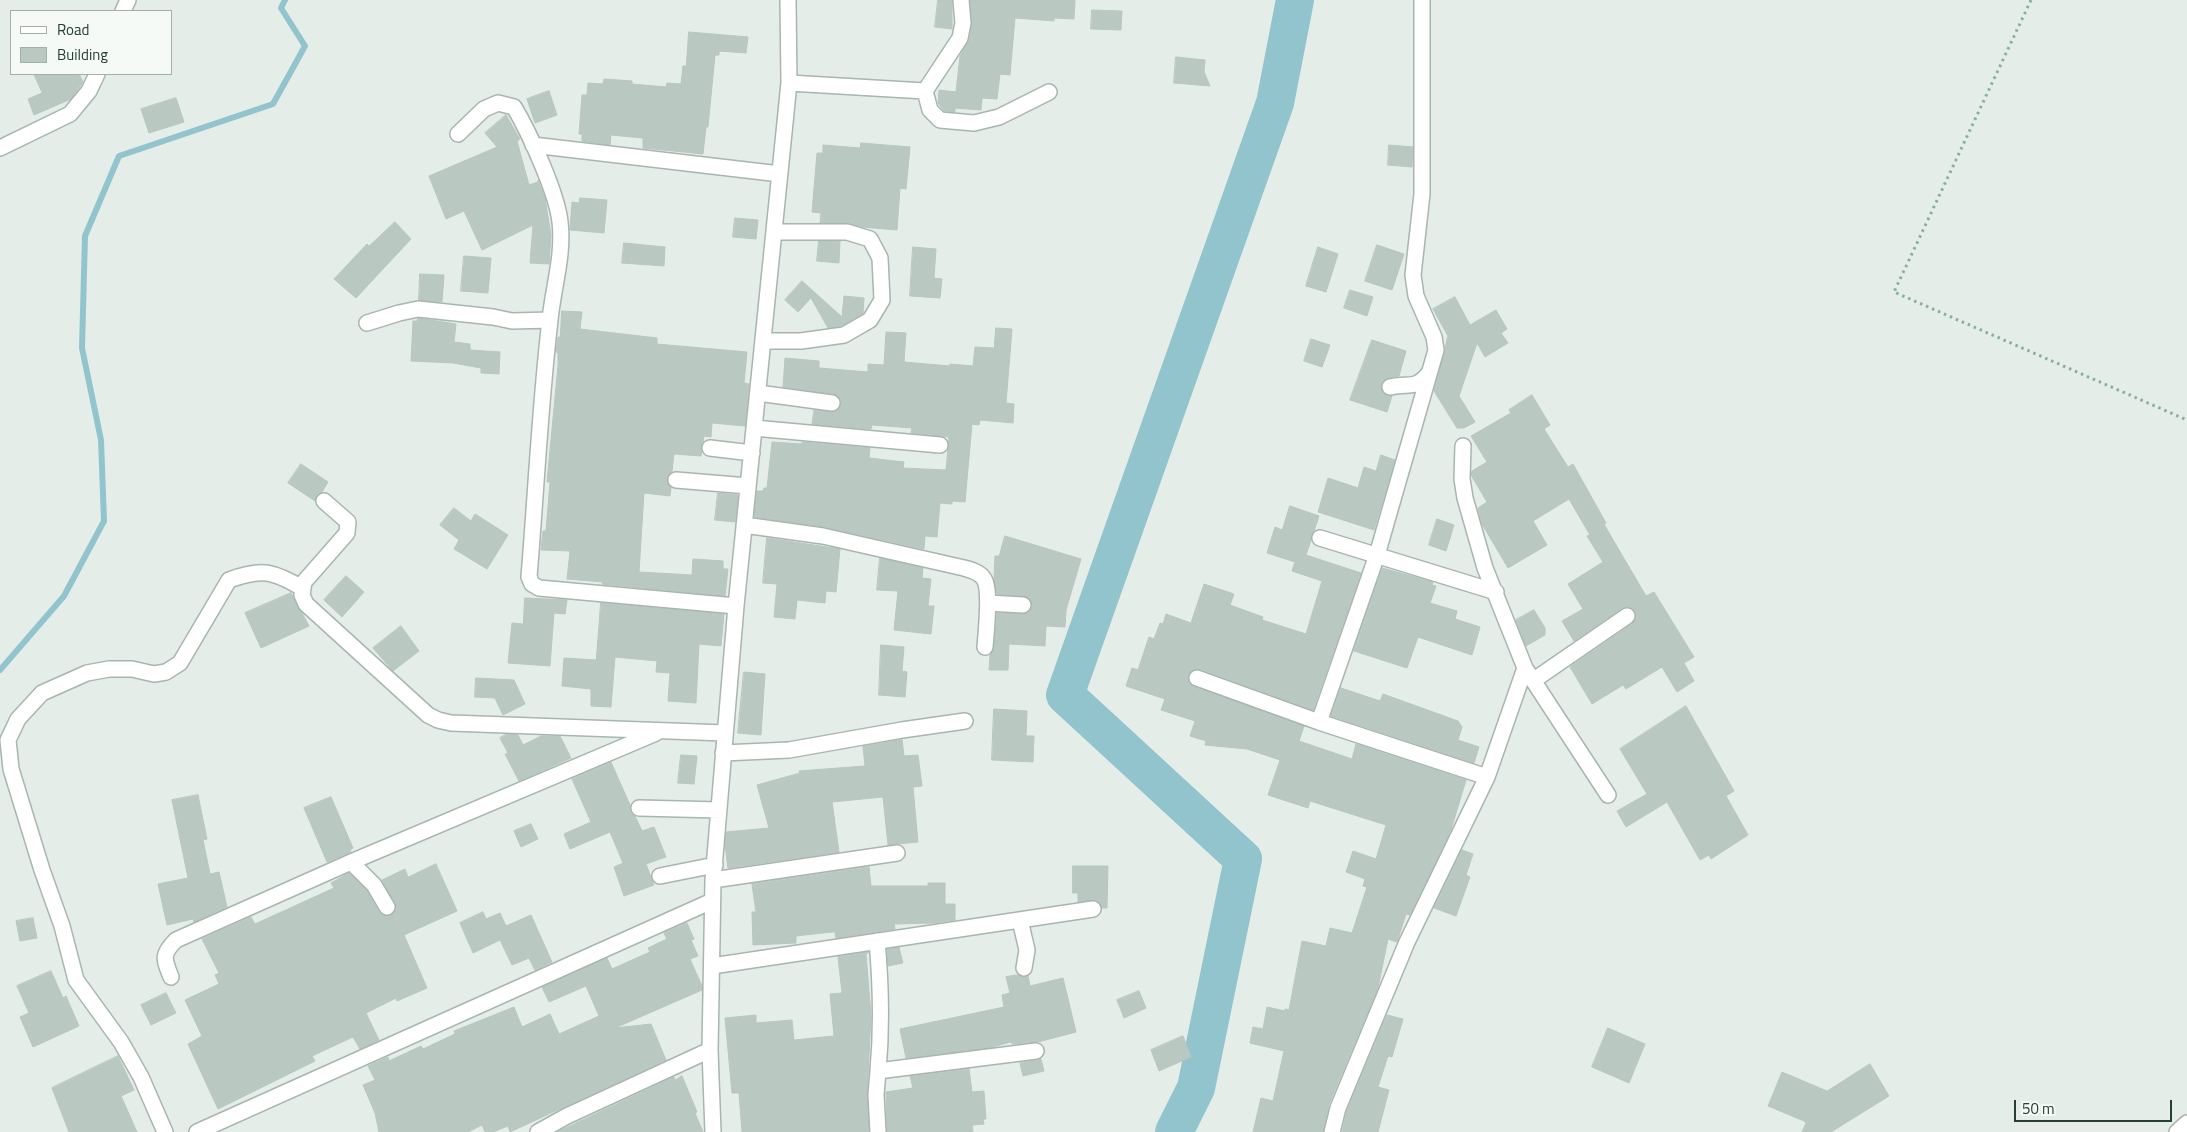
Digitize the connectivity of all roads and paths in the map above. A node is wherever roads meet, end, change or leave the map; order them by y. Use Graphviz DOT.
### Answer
graph roads {
  1 [pos="788,0"];
  2 [pos="962,0"];
  3 [pos="1422,0"];
  4 [pos="2031,0"];
  5 [pos="97,75"];
  6 [pos="789,83"];
  7 [pos="925,92"];
  8 [pos="1049,92"];
  9 [pos="458,134"];
  10 [pos="533,145"];
  11 [pos="0,148"];
  12 [pos="780,174"];
  13 [pos="774,232"];
  14 [pos="550,320"];
  15 [pos="367,323"];
  16 [pos="763,341"];
  17 [pos="1429,373"];
  18 [pos="1390,387"];
  19 [pos="758,394"];
  20 [pos="832,403"];
  21 [pos="2187,420"];
  22 [pos="754,428"];
  23 [pos="940,445"];
  24 [pos="1463,446"];
  25 [pos="710,448"];
  26 [pos="752,453"];
  27 [pos="676,480"];
  28 [pos="748,486"];
  29 [pos="324,501"];
  30 [pos="744,525"];
  31 [pos="1320,538"];
  32 [pos="1377,555"];
  33 [pos="302,588"];
  34 [pos="1496,592"];
  35 [pos="988,603"];
  36 [pos="1024,605"];
  37 [pos="736,606"];
  38 [pos="1627,616"];
  39 [pos="985,647"];
  40 [pos="1530,674"];
  41 [pos="1197,678"];
  42 [pos="965,721"];
  43 [pos="1319,722"];
  44 [pos="660,731"];
  45 [pos="725,733"];
  46 [pos="723,753"];
  47 [pos="1487,777"];
  48 [pos="1608,795"];
  49 [pos="640,808"];
  50 [pos="719,810"];
  51 [pos="897,853"];
  52 [pos="351,862"];
  53 [pos="714,873"];
  54 [pos="660,876"];
  55 [pos="712,901"];
  56 [pos="387,907"];
  57 [pos="1093,909"];
  58 [pos="1020,920"];
  59 [pos="877,942"];
  60 [pos="712,966"];
  61 [pos="1024,968"];
  62 [pos="171,977"];
  63 [pos="710,1050"];
  64 [pos="1036,1051"];
  65 [pos="878,1071"];
  66 [pos="2187,1123"];
  67 [pos="165,1132"];
  68 [pos="197,1132"];
  69 [pos="538,1132"];
  70 [pos="713,1132"];
  71 [pos="878,1132"];
  72 [pos="1332,1132"];
  73 [pos="2177,1132"];
  1 -- 6 [label="street"];
  2 -- 7 [label="street"];
  3 -- 17 [label="street"];
  4 -- 21 [label="path"];
  5 -- 11 [label="street"];
  6 -- 7 [label="street"];
  6 -- 12 [label="street"];
  7 -- 8 [label="street"];
  9 -- 10 [label="street"];
  10 -- 12 [label="street"];
  10 -- 14 [label="street"];
  12 -- 13 [label="street"];
  13 -- 16 [label="street"];
  13 -- 16 [label="street"];
  14 -- 15 [label="street"];
  14 -- 37 [label="street"];
  16 -- 19 [label="street"];
  17 -- 18 [label="street"];
  17 -- 32 [label="street"];
  19 -- 20 [label="street"];
  19 -- 22 [label="street"];
  22 -- 23 [label="street"];
  22 -- 26 [label="street"];
  24 -- 34 [label="street"];
  25 -- 26 [label="street"];
  26 -- 28 [label="street"];
  27 -- 28 [label="street"];
  28 -- 30 [label="street"];
  29 -- 33 [label="street"];
  30 -- 35 [label="street"];
  30 -- 37 [label="street"];
  31 -- 32 [label="street"];
  32 -- 34 [label="street"];
  32 -- 43 [label="street"];
  33 -- 44 [label="street"];
  33 -- 67 [label="street"];
  34 -- 40 [label="street"];
  35 -- 36 [label="street"];
  35 -- 39 [label="street"];
  37 -- 45 [label="street"];
  38 -- 40 [label="street"];
  40 -- 47 [label="street"];
  40 -- 48 [label="street"];
  41 -- 43 [label="street"];
  42 -- 46 [label="street"];
  43 -- 47 [label="street"];
  44 -- 45 [label="street"];
  44 -- 52 [label="street"];
  45 -- 46 [label="street"];
  46 -- 50 [label="street"];
  47 -- 72 [label="street"];
  49 -- 50 [label="street"];
  50 -- 53 [label="street"];
  51 -- 53 [label="street"];
  52 -- 56 [label="street"];
  52 -- 62 [label="street"];
  53 -- 54 [label="street"];
  53 -- 55 [label="street"];
  55 -- 60 [label="street"];
  55 -- 68 [label="street"];
  57 -- 58 [label="street"];
  58 -- 59 [label="street"];
  58 -- 61 [label="street"];
  59 -- 60 [label="street"];
  59 -- 65 [label="street"];
  60 -- 63 [label="street"];
  63 -- 69 [label="street"];
  63 -- 70 [label="street"];
  64 -- 65 [label="street"];
  65 -- 71 [label="street"];
  66 -- 73 [label="street"];
}
